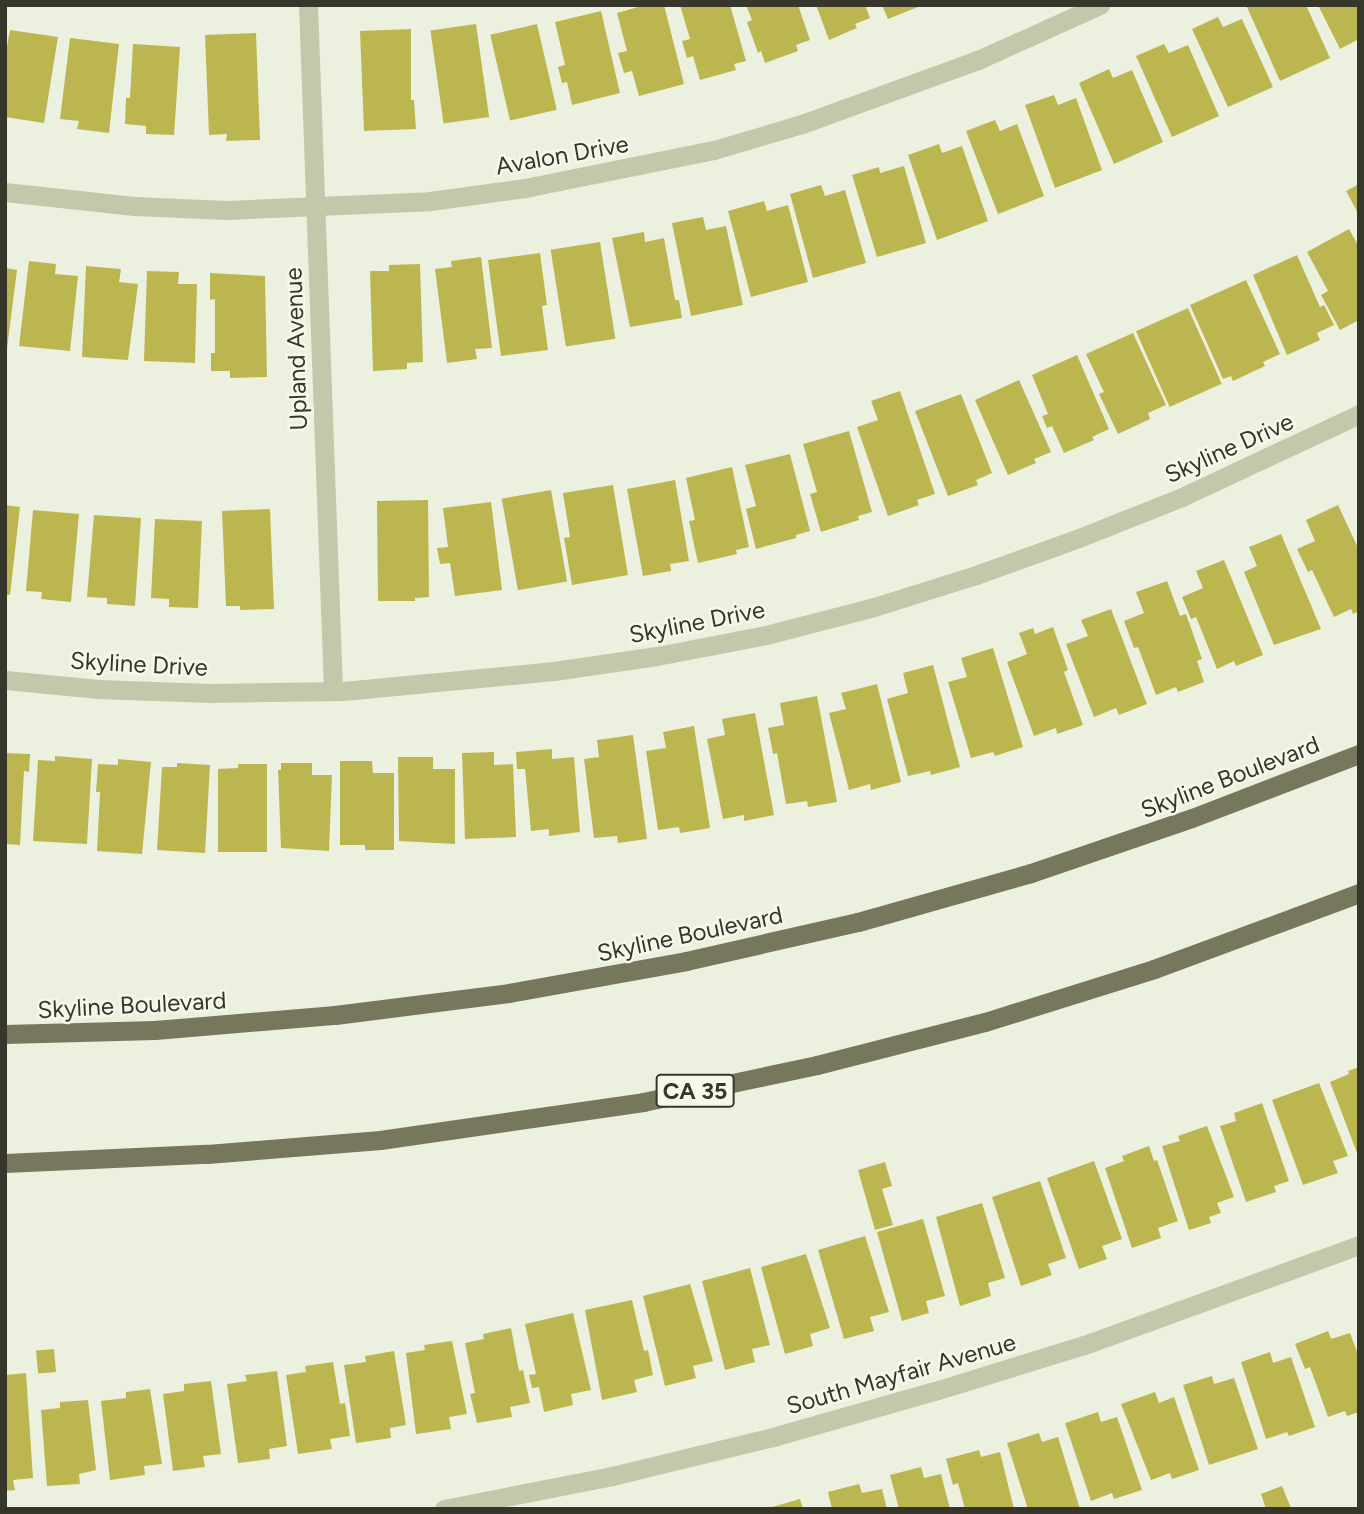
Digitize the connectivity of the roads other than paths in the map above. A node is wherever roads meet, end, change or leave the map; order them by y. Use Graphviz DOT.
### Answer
graph roads {
  1 [pos="308,5"];
  2 [pos="1100,5"];
  3 [pos="5,192"];
  4 [pos="315,209"];
  5 [pos="1359,414"];
  6 [pos="5,680"];
  7 [pos="333,691"];
  8 [pos="1359,754"];
  9 [pos="1359,893"];
  10 [pos="5,1034"];
  11 [pos="5,1163"];
  12 [pos="1359,1245"];
  13 [pos="444,1509"];
  1 -- 4 [label="street, Upland Avenue"];
  2 -- 4 [label="street, Avalon Drive"];
  3 -- 4 [label="street, Avalon Drive"];
  4 -- 7 [label="street, Upland Avenue"];
  5 -- 7 [label="street, Skyline Drive"];
  6 -- 7 [label="street, Skyline Drive"];
  8 -- 10 [label="main road, Skyline Boulevard"];
  9 -- 11 [label="main road, CA 35"];
  12 -- 13 [label="street, South Mayfair Avenue"];
}
